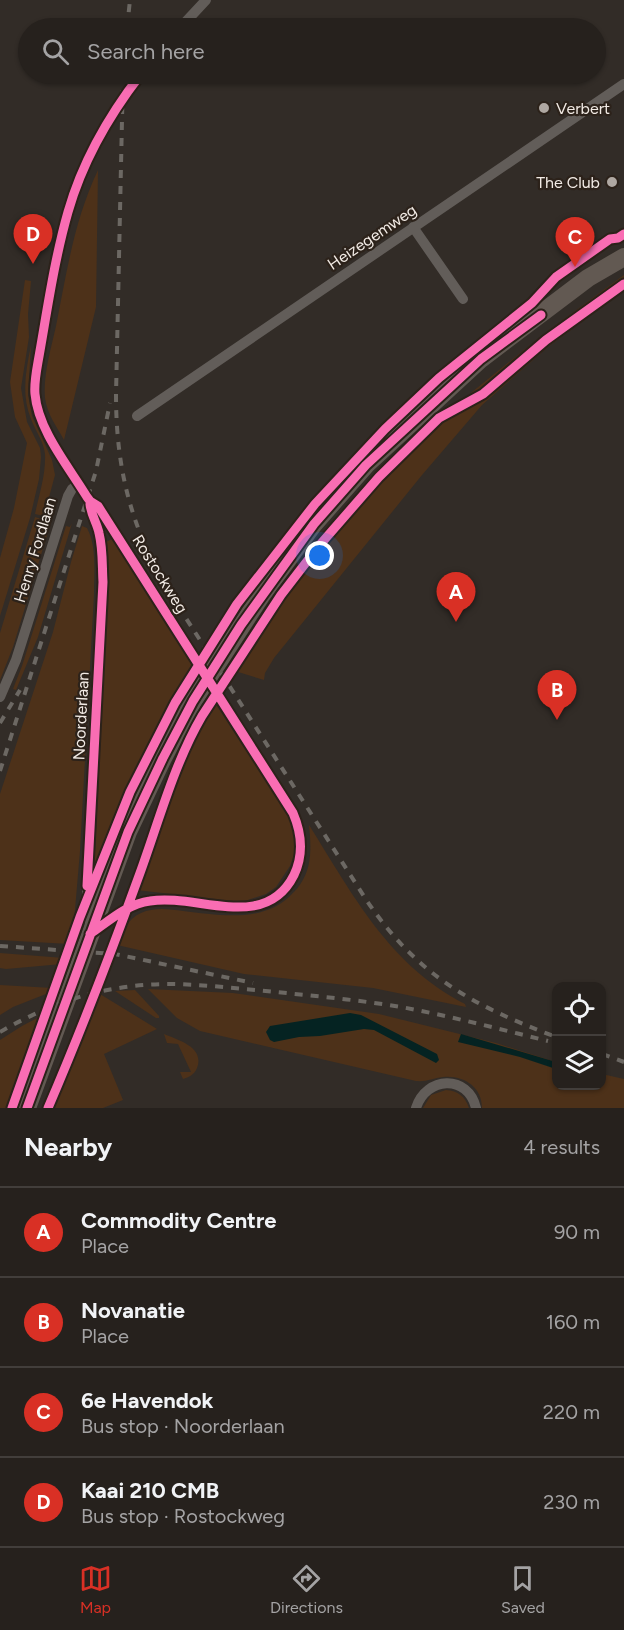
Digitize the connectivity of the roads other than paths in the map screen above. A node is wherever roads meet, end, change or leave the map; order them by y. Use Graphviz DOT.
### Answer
graph roads {
  1 [pos="206,0"];
  2 [pos="189,18"];
  3 [pos="134,84"];
  4 [pos="624,84"];
  5 [pos="413,228"];
  6 [pos="624,257"];
  7 [pos="463,298"];
  8 [pos="137,416"];
  9 [pos="79,483"];
  10 [pos="90,501"];
  11 [pos="0,697"];
  12 [pos="90,934"];
  13 [pos="27,1108"];
  14 [pos="416,1108"];
  15 [pos="476,1108"];
  1 -- 2 [label="street"];
  3 -- 9 [label="street, Rostockweg"];
  4 -- 5 [label="street, Heizegemweg"];
  5 -- 7 [label="street"];
  5 -- 8 [label="street, Heizegemweg"];
  6 -- 12 [label="main road, Noorderlaan"];
  9 -- 10 [label="street, Rostockweg"];
  9 -- 11 [label="street, Henry Fordlaan"];
  10 -- 12 [label="street, Noorderlaan"];
  10 -- 12 [label="street, Rostockweg"];
  12 -- 13 [label="main road, Noorderlaan"];
  14 -- 15 [label="street"];
}
